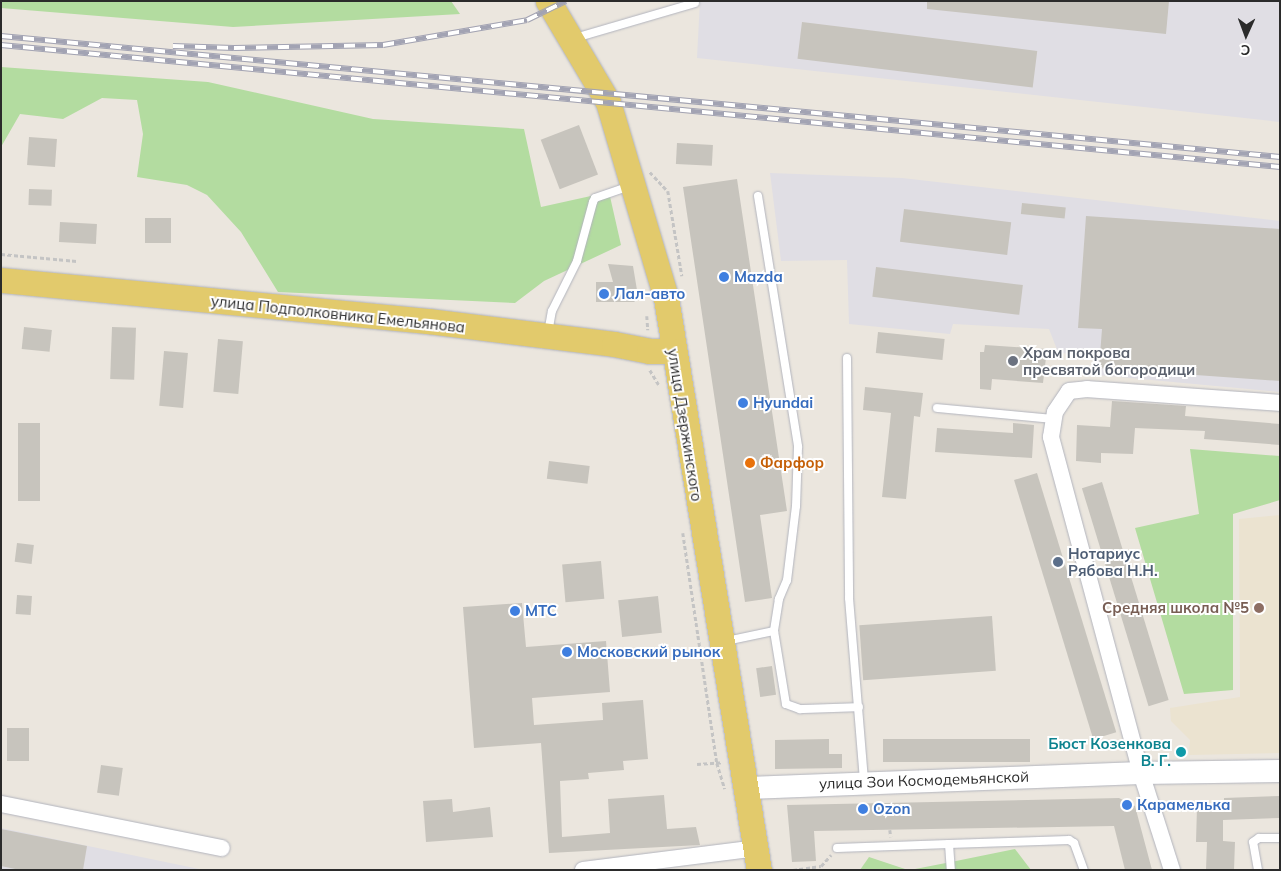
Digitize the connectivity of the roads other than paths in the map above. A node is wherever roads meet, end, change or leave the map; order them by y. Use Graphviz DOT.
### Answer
graph roads {
  1 [pos="548,1"];
  2 [pos="695,3"];
  3 [pos="571,39"];
  4 [pos="632,186"];
  5 [pos="758,196"];
  6 [pos="1,280"];
  7 [pos="547,337"];
  8 [pos="674,351"];
  9 [pos="848,358"];
  10 [pos="1280,403"];
  11 [pos="937,408"];
  12 [pos="1054,419"];
  13 [pos="774,631"];
  14 [pos="722,642"];
  15 [pos="859,707"];
  16 [pos="1280,771"];
  17 [pos="1141,773"];
  18 [pos="864,782"];
  19 [pos="738,790"];
  20 [pos="1,804"];
  21 [pos="1280,838"];
  22 [pos="949,844"];
  23 [pos="222,848"];
  24 [pos="838,848"];
  25 [pos="758,859"];
  26 [pos="582,870"];
  27 [pos="951,870"];
  28 [pos="1084,870"];
  29 [pos="1172,870"];
  30 [pos="1258,870"];
  1 -- 3 [label="main road, улица Дзержинского"];
  2 -- 3 [label="lane"];
  3 -- 4 [label="main road, улица Дзержинского"];
  4 -- 7 [label="lane"];
  4 -- 8 [label="main road, улица Дзержинского"];
  5 -- 13 [label="lane"];
  6 -- 7 [label="main road, улица Подполковника Емельянова"];
  7 -- 8 [label="main road, улица Подполковника Емельянова"];
  8 -- 14 [label="main road, улица Дзержинского"];
  9 -- 15 [label="lane"];
  10 -- 12 [label="street"];
  11 -- 12 [label="lane"];
  12 -- 17 [label="street"];
  13 -- 14 [label="lane"];
  13 -- 15 [label="lane"];
  14 -- 19 [label="main road, улица Дзержинского"];
  15 -- 18 [label="lane"];
  16 -- 17 [label="main road, улица Зои Космодемьянской"];
  17 -- 18 [label="main road, улица Зои Космодемьянской"];
  17 -- 29 [label="street"];
  18 -- 19 [label="main road, улица Зои Космодемьянской"];
  19 -- 25 [label="main road, улица Дзержинского"];
  20 -- 23 [label="street"];
  21 -- 30 [label="lane"];
  22 -- 24 [label="lane"];
  22 -- 27 [label="lane"];
  22 -- 28 [label="lane"];
  25 -- 26 [label="street"];
}
